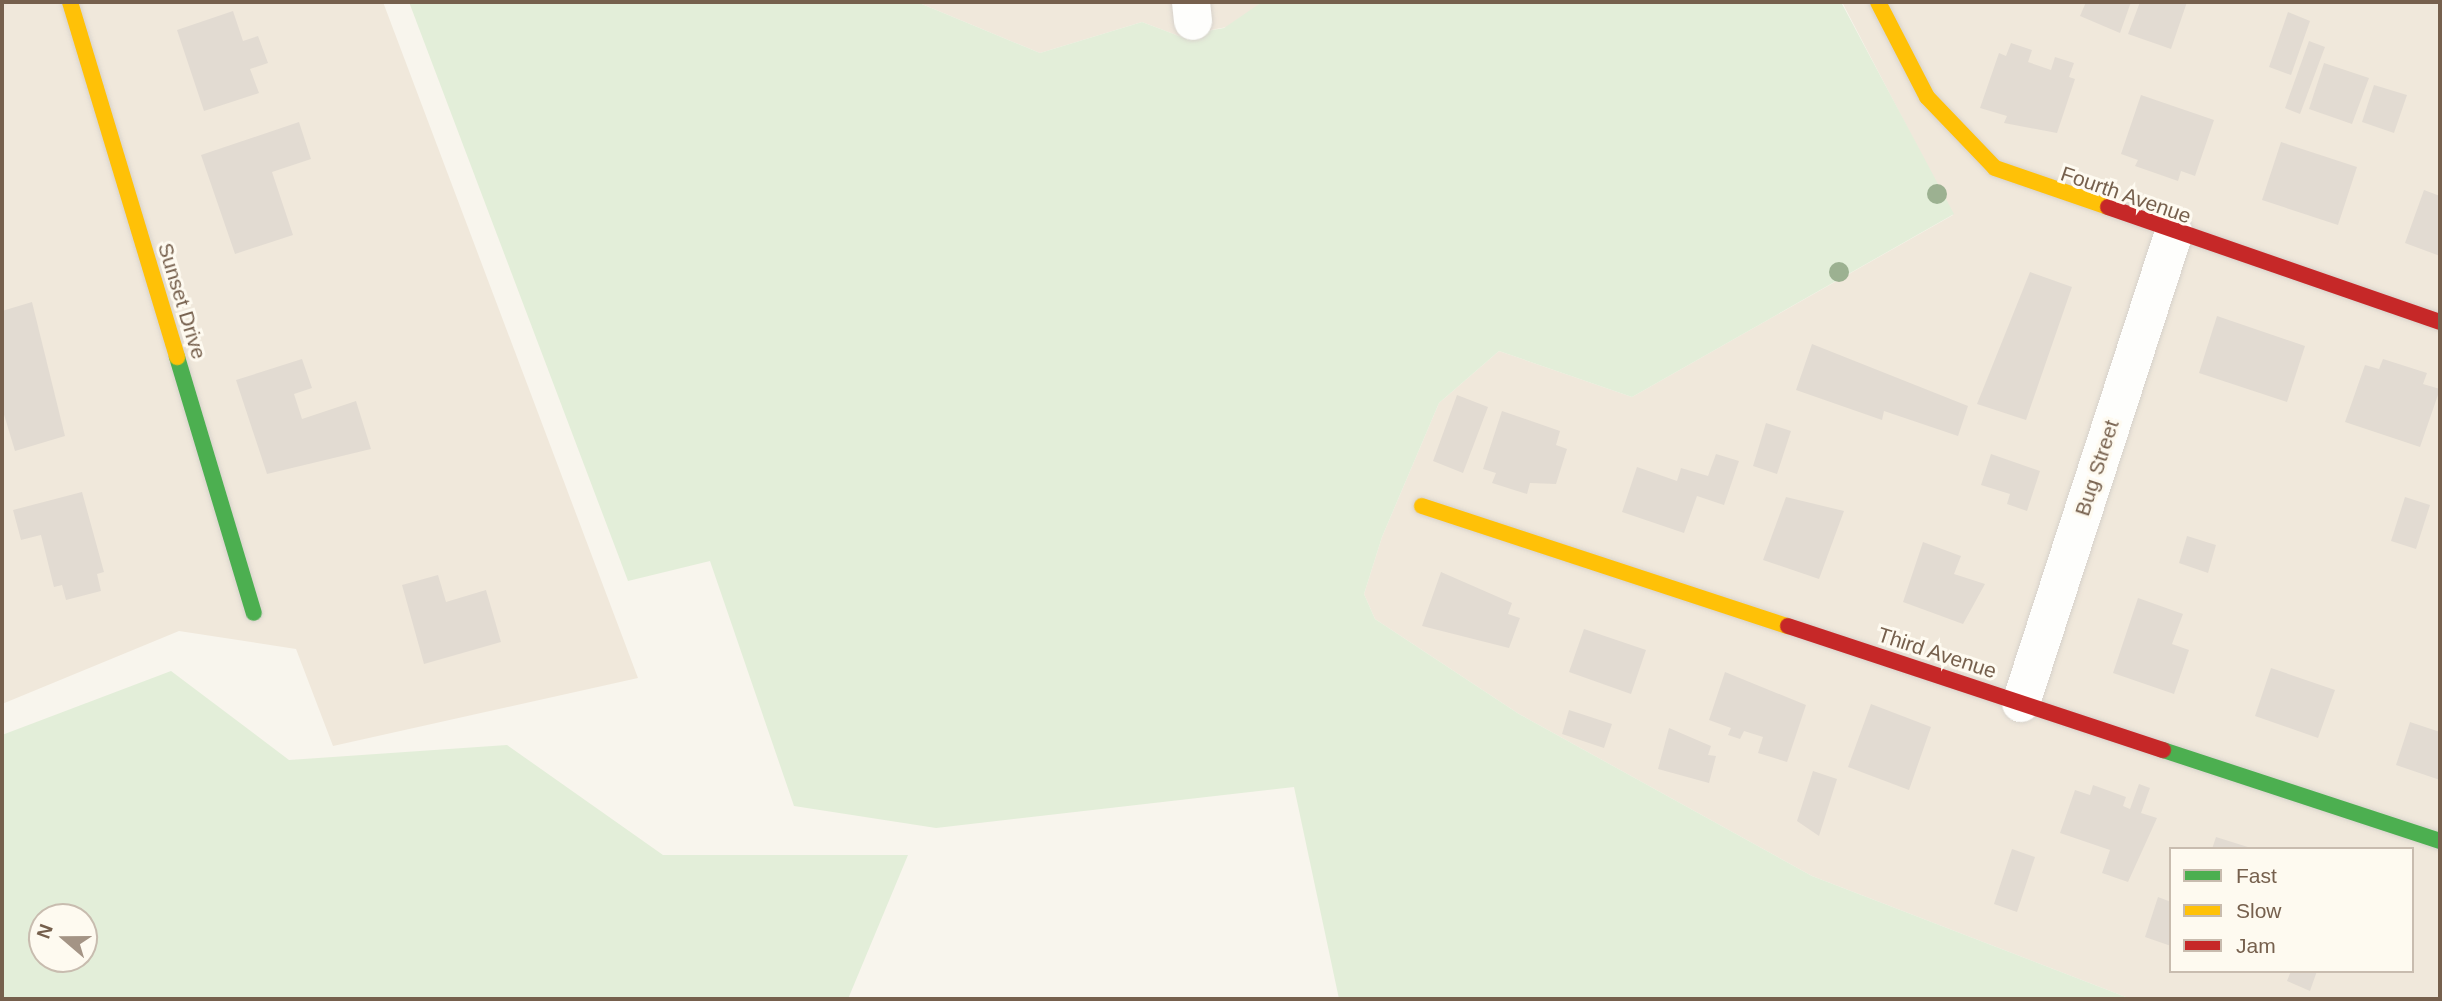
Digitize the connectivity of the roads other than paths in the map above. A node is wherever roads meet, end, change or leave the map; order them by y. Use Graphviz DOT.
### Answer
graph roads {
  1 [pos="70,2"];
  2 [pos="1878,2"];
  3 [pos="2174,233"];
  4 [pos="2440,322"];
  5 [pos="1422,506"];
  6 [pos="254,613"];
  7 [pos="2021,703"];
  8 [pos="2440,841"];
  1 -- 6 [label="street, Sunset Drive"];
  2 -- 3 [label="street, Fourth Avenue"];
  3 -- 4 [label="street, Fourth Avenue"];
  3 -- 7 [label="street, Bug Street"];
  5 -- 7 [label="street, Third Avenue"];
  7 -- 8 [label="street, Third Avenue"];
}
